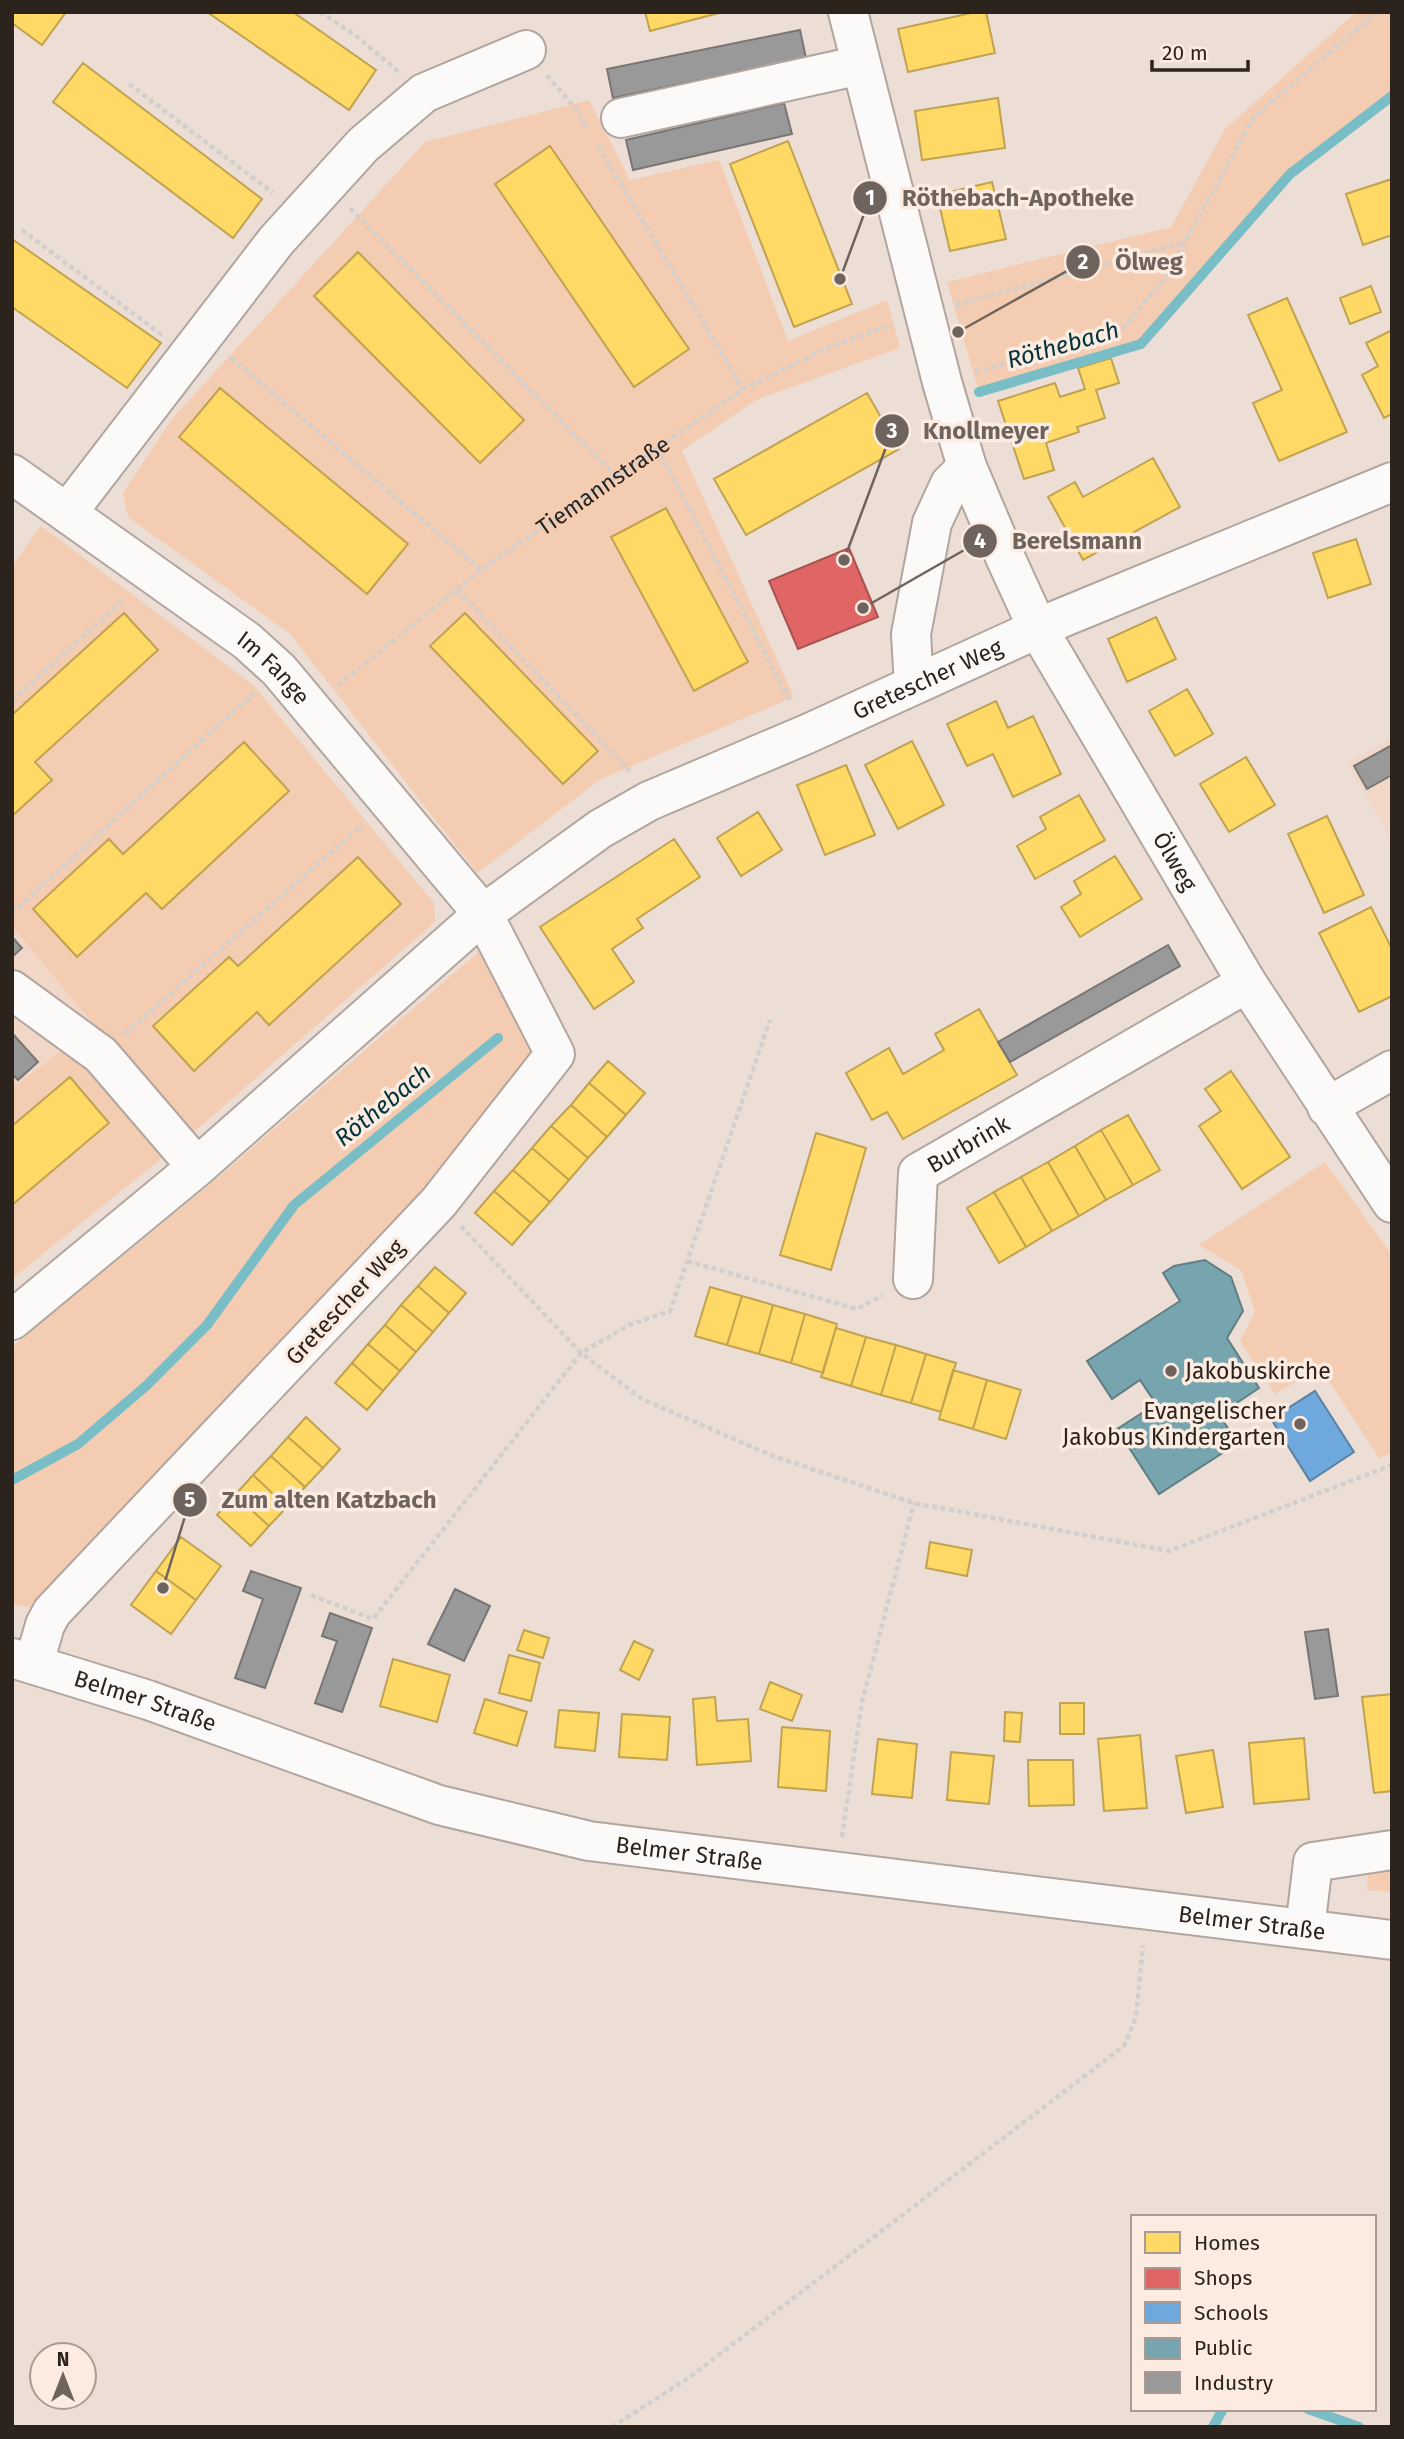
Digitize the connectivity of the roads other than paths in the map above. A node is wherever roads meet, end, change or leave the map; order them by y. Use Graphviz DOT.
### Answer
graph roads {
  1 [pos="848,12"];
  2 [pos="526,50"];
  3 [pos="861,65"];
  4 [pos="601,130"];
  5 [pos="967,467"];
  6 [pos="12,474"];
  7 [pos="1392,482"];
  8 [pos="67,513"];
  9 [pos="1038,628"];
  10 [pos="918,681"];
  11 [pos="483,915"];
  12 [pos="1247,983"];
  13 [pos="12,990"];
  14 [pos="1392,1070"];
  15 [pos="1327,1107"];
  16 [pos="197,1167"];
  17 [pos="1392,1203"];
  18 [pos="912,1279"];
  19 [pos="12,1320"];
  20 [pos="23,1660"];
  21 [pos="1392,1850"];
  22 [pos="1304,1929"];
  23 [pos="1392,1940"];
  1 -- 3 [label="street, Ölweg"];
  2 -- 8 [label="street"];
  3 -- 4 [label="street"];
  3 -- 5 [label="street, Ölweg"];
  5 -- 9 [label="street, Ölweg"];
  5 -- 10 [label="street"];
  6 -- 8 [label="street, Im Fange"];
  7 -- 9 [label="street, Gretescher Weg"];
  8 -- 11 [label="street, Im Fange"];
  9 -- 10 [label="street, Gretescher Weg"];
  9 -- 12 [label="street, Ölweg"];
  10 -- 11 [label="street, Gretescher Weg"];
  11 -- 16 [label="street, Gretescher Weg"];
  11 -- 20 [label="street, Gretescher Weg"];
  12 -- 15 [label="street, Ölweg"];
  12 -- 18 [label="street, Burbrink"];
  13 -- 16 [label="street"];
  14 -- 15 [label="street"];
  15 -- 17 [label="street, Ölweg"];
  16 -- 19 [label="street, Gretescher Weg"];
  20 -- 22 [label="street, Belmer Straße"];
  21 -- 22 [label="street"];
  22 -- 23 [label="street, Belmer Straße"];
}
